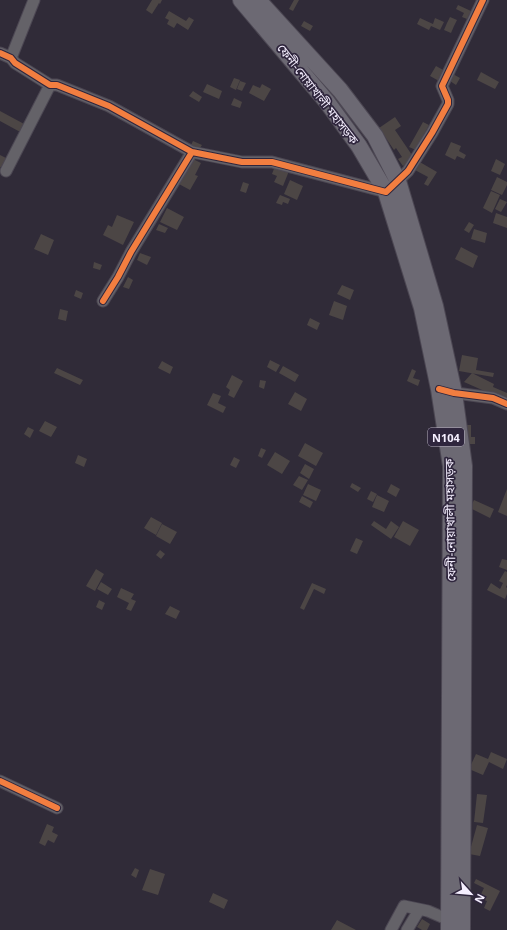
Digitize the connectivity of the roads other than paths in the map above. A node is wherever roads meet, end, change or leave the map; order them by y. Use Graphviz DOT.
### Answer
graph roads {
  1 [pos="34,0"];
  2 [pos="241,0"];
  3 [pos="258,0"];
  4 [pos="484,0"];
  5 [pos="0,53"];
  6 [pos="12,58"];
  7 [pos="50,85"];
  8 [pos="192,152"];
  9 [pos="6,171"];
  10 [pos="392,186"];
  11 [pos="103,301"];
  12 [pos="447,391"];
  13 [pos="507,404"];
  14 [pos="0,781"];
  15 [pos="57,808"];
  16 [pos="419,910"];
  17 [pos="449,925"];
  18 [pos="391,930"];
  19 [pos="407,930"];
  20 [pos="462,930"];
  1 -- 6 [label="street"];
  2 -- 10 [label="highway, ফেনী-নোয়াখালী মহাসড়ক / N104"];
  3 -- 10 [label="highway, ফেনী-নোয়াখালী মহাসড়ক / N104"];
  4 -- 10 [label="street"];
  5 -- 6 [label="street"];
  6 -- 7 [label="street"];
  7 -- 8 [label="street"];
  7 -- 9 [label="street"];
  8 -- 10 [label="street"];
  8 -- 11 [label="street"];
  10 -- 12 [label="highway, ফেনী-নোয়াখালী মহাসড়ক / N104"];
  12 -- 13 [label="street"];
  12 -- 17 [label="highway, ফেনী-নোয়াখালী মহাসড়ক / N104"];
  12 -- 20 [label="highway, ফেনী-নোয়াখালী মহাসড়ক / N104"];
  14 -- 15 [label="street"];
  16 -- 17 [label="street"];
  16 -- 18 [label="street"];
  16 -- 19 [label="street"];
}
